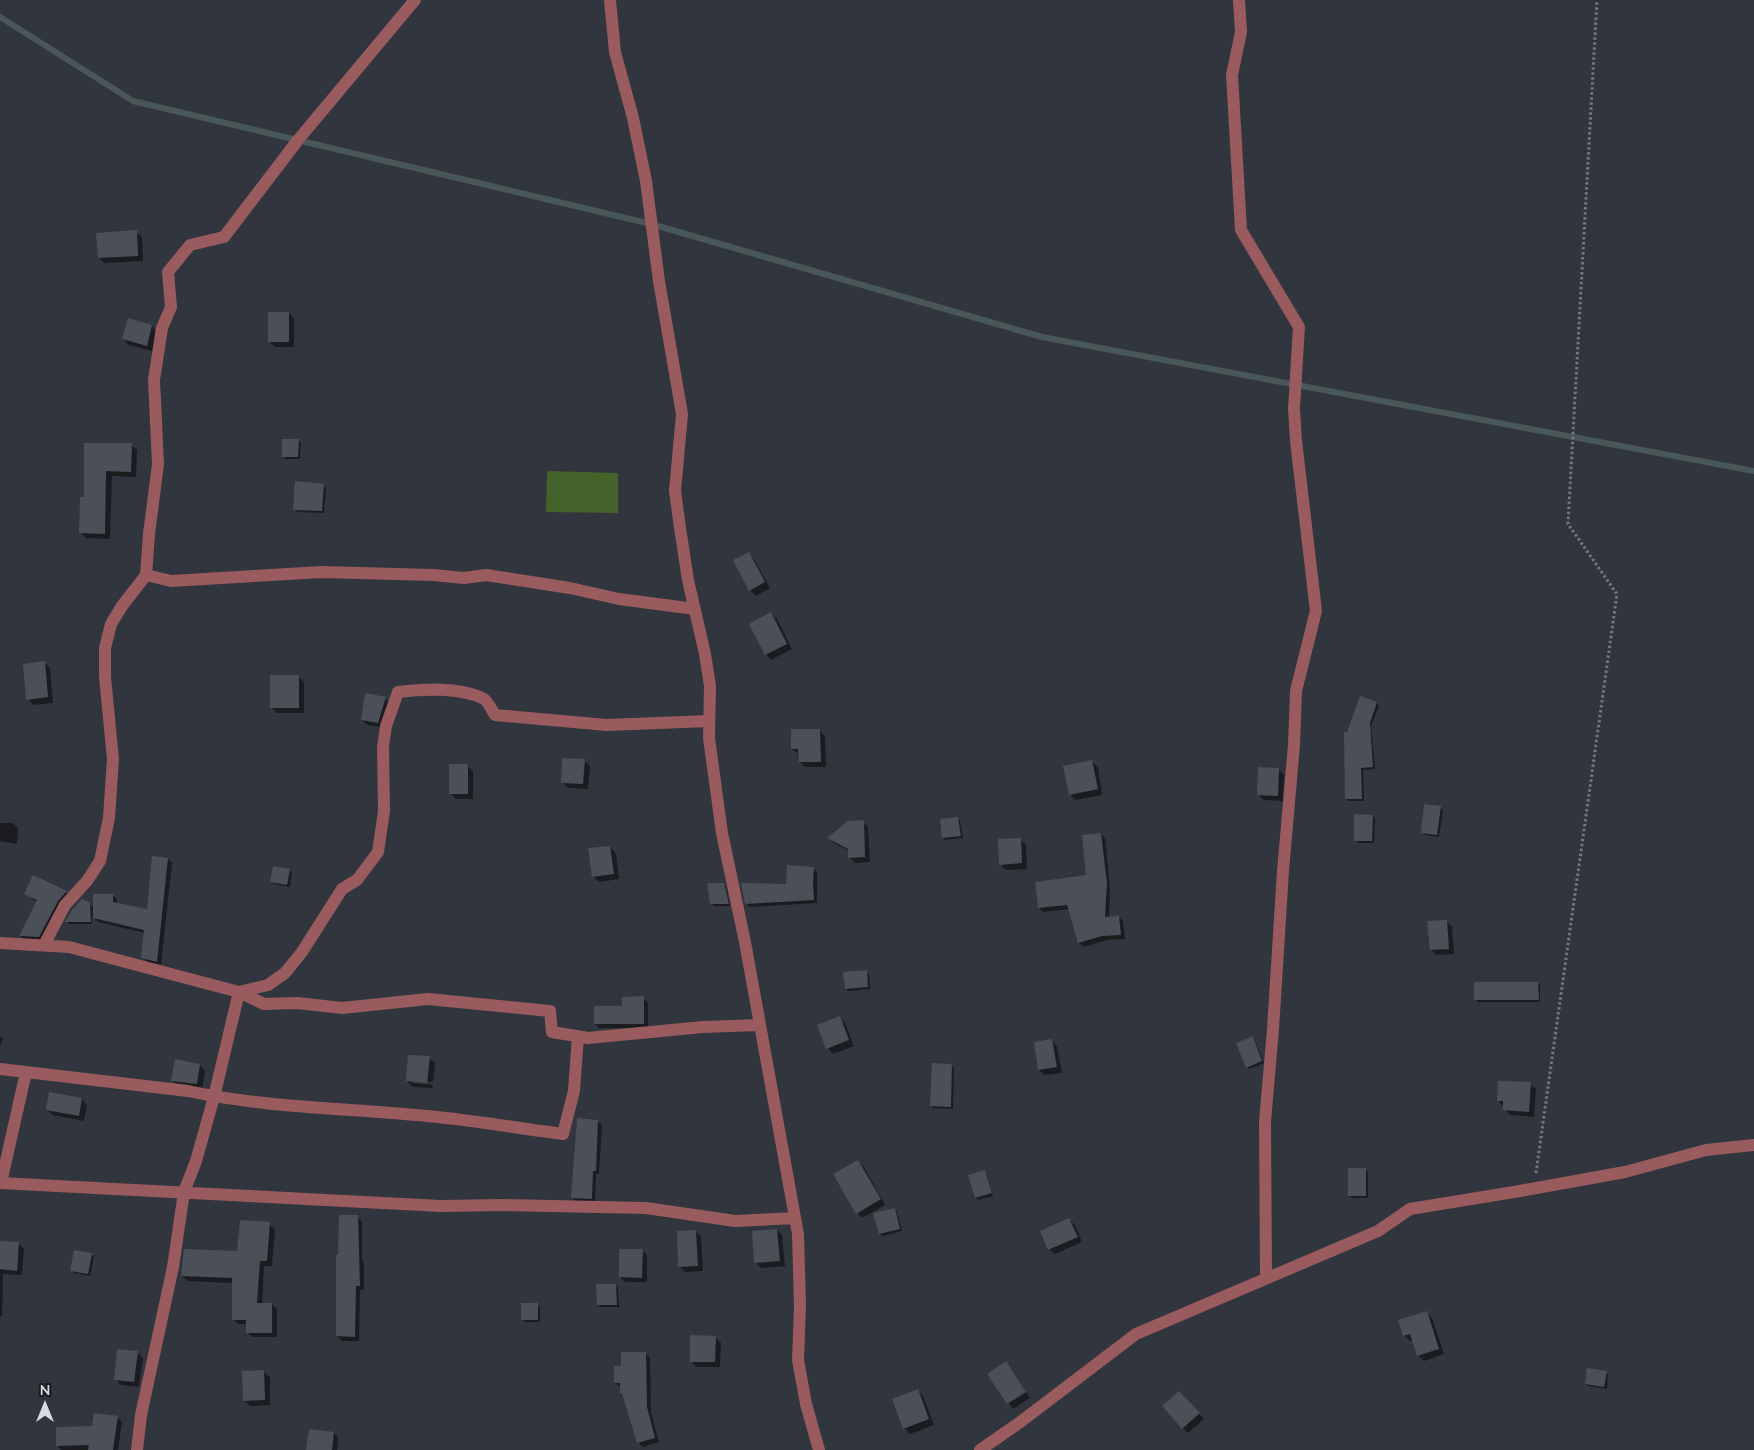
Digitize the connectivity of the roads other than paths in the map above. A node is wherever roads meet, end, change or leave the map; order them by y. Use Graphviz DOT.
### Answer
graph roads {
  1 [pos="415,0"];
  2 [pos="610,0"];
  3 [pos="1239,0"];
  4 [pos="146,575"];
  5 [pos="695,609"];
  6 [pos="709,720"];
  7 [pos="0,943"];
  8 [pos="44,945"];
  9 [pos="239,992"];
  10 [pos="759,1025"];
  11 [pos="578,1036"];
  12 [pos="0,1069"];
  13 [pos="26,1072"];
  14 [pos="214,1097"];
  15 [pos="1754,1145"];
  16 [pos="0,1183"];
  17 [pos="184,1192"];
  18 [pos="795,1218"];
  19 [pos="1266,1278"];
  20 [pos="137,1450"];
  21 [pos="819,1450"];
  22 [pos="980,1450"];
  1 -- 4 [label="street"];
  2 -- 5 [label="street"];
  3 -- 19 [label="street"];
  4 -- 5 [label="street"];
  4 -- 8 [label="street"];
  5 -- 6 [label="street"];
  6 -- 9 [label="street"];
  6 -- 10 [label="street"];
  7 -- 8 [label="street"];
  8 -- 9 [label="street"];
  9 -- 11 [label="street"];
  9 -- 14 [label="street"];
  10 -- 11 [label="street"];
  10 -- 18 [label="street"];
  11 -- 14 [label="street"];
  12 -- 13 [label="street"];
  13 -- 14 [label="street"];
  13 -- 16 [label="street"];
  14 -- 17 [label="street"];
  15 -- 19 [label="street"];
  16 -- 17 [label="street"];
  17 -- 18 [label="street"];
  17 -- 20 [label="street"];
  18 -- 21 [label="street"];
  19 -- 22 [label="street"];
}
